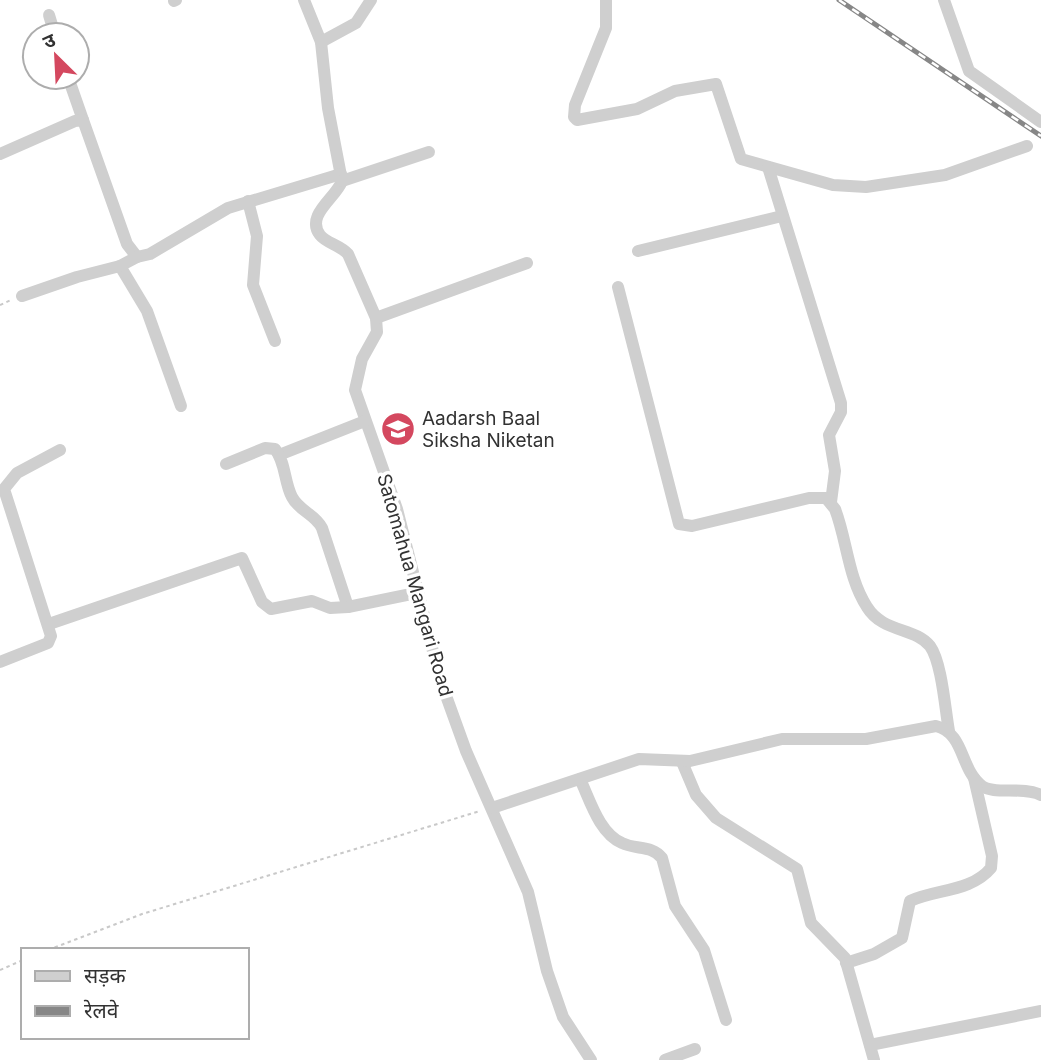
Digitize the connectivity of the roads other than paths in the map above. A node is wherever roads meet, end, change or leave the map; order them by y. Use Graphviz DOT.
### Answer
graph roads {
  1 [pos="304,0"];
  2 [pos="371,0"];
  3 [pos="606,0"];
  4 [pos="944,0"];
  5 [pos="49,15"];
  6 [pos="51,21"];
  7 [pos="321,42"];
  8 [pos="73,91"];
  9 [pos="83,120"];
  10 [pos="1041,122"];
  11 [pos="1027,146"];
  12 [pos="429,152"];
  13 [pos="0,154"];
  14 [pos="768,167"];
  15 [pos="342,178"];
  16 [pos="248,201"];
  17 [pos="782,216"];
  18 [pos="638,251"];
  19 [pos="137,257"];
  20 [pos="527,263"];
  21 [pos="120,267"];
  22 [pos="618,287"];
  23 [pos="22,296"];
  24 [pos="376,318"];
  25 [pos="275,341"];
  26 [pos="181,406"];
  27 [pos="365,421"];
  28 [pos="60,450"];
  29 [pos="279,455"];
  30 [pos="226,464"];
  31 [pos="831,502"];
  32 [pos="416,593"];
  33 [pos="348,607"];
  34 [pos="49,624"];
  35 [pos="0,662"];
  36 [pos="949,731"];
  37 [pos="682,762"];
  38 [pos="974,778"];
  39 [pos="580,779"];
  40 [pos="1041,795"];
  41 [pos="492,807"];
  42 [pos="846,963"];
  43 [pos="1041,1011"];
  44 [pos="726,1020"];
  45 [pos="870,1045"];
  46 [pos="695,1049"];
  47 [pos="591,1060"];
  48 [pos="665,1060"];
  49 [pos="874,1060"];
  1 -- 7 [label="street"];
  2 -- 7 [label="street"];
  3 -- 14 [label="street"];
  4 -- 10 [label="street"];
  5 -- 6 [label="street"];
  7 -- 15 [label="street"];
  8 -- 9 [label="street"];
  9 -- 13 [label="street"];
  9 -- 19 [label="street"];
  11 -- 14 [label="street"];
  12 -- 15 [label="street"];
  14 -- 17 [label="street"];
  15 -- 16 [label="street"];
  15 -- 24 [label="street"];
  16 -- 19 [label="street"];
  16 -- 25 [label="street"];
  17 -- 18 [label="street"];
  17 -- 31 [label="street"];
  19 -- 21 [label="street"];
  20 -- 24 [label="street"];
  21 -- 23 [label="street"];
  21 -- 26 [label="street"];
  22 -- 31 [label="street"];
  24 -- 27 [label="street, Satomahua Mangari Road"];
  27 -- 29 [label="street"];
  27 -- 32 [label="street, Satomahua Mangari Road"];
  28 -- 34 [label="street"];
  29 -- 30 [label="street"];
  29 -- 33 [label="street"];
  31 -- 36 [label="street"];
  32 -- 33 [label="street"];
  32 -- 41 [label="street, Satomahua Mangari Road"];
  33 -- 34 [label="street"];
  34 -- 35 [label="street"];
  36 -- 37 [label="street"];
  36 -- 38 [label="street"];
  37 -- 39 [label="street"];
  37 -- 42 [label="street"];
  38 -- 40 [label="street"];
  38 -- 42 [label="street"];
  39 -- 41 [label="street"];
  39 -- 44 [label="street"];
  41 -- 47 [label="street, Satomahua Mangari Road"];
  42 -- 45 [label="street"];
  43 -- 45 [label="street"];
  45 -- 49 [label="street"];
  46 -- 48 [label="street"];
}
